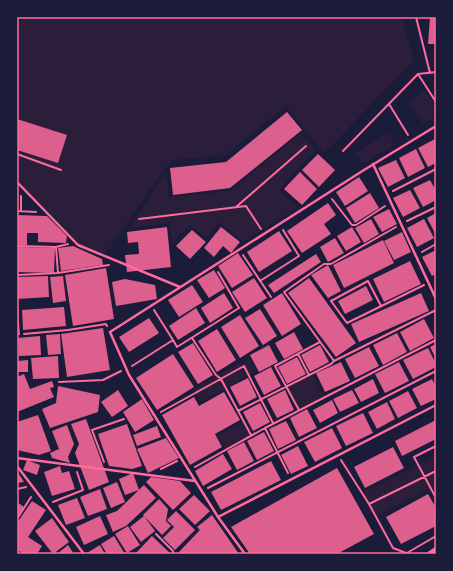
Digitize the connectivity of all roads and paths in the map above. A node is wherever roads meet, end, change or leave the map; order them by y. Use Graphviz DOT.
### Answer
graph roads {
  1 [pos="416,17"];
  2 [pos="436,72"];
  3 [pos="430,73"];
  4 [pos="418,74"];
  5 [pos="436,102"];
  6 [pos="389,104"];
  7 [pos="436,126"];
  8 [pos="412,141"];
  9 [pos="306,146"];
  10 [pos="343,151"];
  11 [pos="17,154"];
  12 [pos="372,164"];
  13 [pos="436,169"];
  14 [pos="61,170"];
  15 [pos="17,182"];
  16 [pos="328,193"];
  17 [pos="386,194"];
  18 [pos="390,202"];
  19 [pos="436,206"];
  20 [pos="235,207"];
  21 [pos="17,211"];
  22 [pos="46,212"];
  23 [pos="139,219"];
  24 [pos="279,224"];
  25 [pos="401,224"];
  26 [pos="264,234"];
  27 [pos="76,243"];
  28 [pos="436,244"];
  29 [pos="17,246"];
  30 [pos="56,247"];
  31 [pos="239,249"];
  32 [pos="415,255"];
  33 [pos="123,263"];
  34 [pos="214,266"];
  35 [pos="58,273"];
  36 [pos="17,275"];
  37 [pos="260,281"];
  38 [pos="428,283"];
  39 [pos="180,287"];
  40 [pos="271,297"];
  41 [pos="436,299"];
  42 [pos="152,306"];
  43 [pos="381,306"];
  44 [pos="436,310"];
  45 [pos="110,332"];
  46 [pos="24,334"];
  47 [pos="192,338"];
  48 [pos="173,340"];
  49 [pos="436,340"];
  50 [pos="320,342"];
  51 [pos="298,354"];
  52 [pos="334,360"];
  53 [pos="126,369"];
  54 [pos="436,370"];
  55 [pos="309,375"];
  56 [pos="221,379"];
  57 [pos="58,382"];
  58 [pos="286,386"];
  59 [pos="261,399"];
  60 [pos="436,405"];
  61 [pos="299,410"];
  62 [pos="238,411"];
  63 [pos="154,416"];
  64 [pos="124,419"];
  65 [pos="274,423"];
  66 [pos="265,428"];
  67 [pos="251,435"];
  68 [pos="436,446"];
  69 [pos="277,452"];
  70 [pos="338,456"];
  71 [pos="17,458"];
  72 [pos="181,459"];
  73 [pos="75,465"];
  74 [pos="17,466"];
  75 [pos="106,469"];
  76 [pos="189,470"];
  77 [pos="436,471"];
  78 [pos="149,475"];
  79 [pos="424,477"];
  80 [pos="291,480"];
  81 [pos="195,481"];
  82 [pos="36,490"];
  83 [pos="202,491"];
  84 [pos="436,498"];
  85 [pos="46,504"];
  86 [pos="369,504"];
  87 [pos="218,518"];
  88 [pos="17,519"];
  89 [pos="156,534"];
  90 [pos="436,536"];
  91 [pos="436,550"];
  92 [pos="84,554"];
  93 [pos="173,554"];
  94 [pos="245,554"];
  95 [pos="406,554"];
  96 [pos="430,554"];
  1 -- 3 [label="path"];
  2 -- 3 [label="path"];
  3 -- 4 [label="path"];
  4 -- 5 [label="path"];
  4 -- 6 [label="path"];
  6 -- 8 [label="path"];
  6 -- 10 [label="path"];
  7 -- 8 [label="lane"];
  8 -- 12 [label="lane"];
  9 -- 20 [label="path"];
  11 -- 14 [label="path"];
  12 -- 16 [label="lane"];
  12 -- 17 [label="lane"];
  13 -- 17 [label="path"];
  15 -- 22 [label="lane"];
  16 -- 18 [label="path"];
  16 -- 24 [label="lane"];
  17 -- 18 [label="lane"];
  18 -- 25 [label="lane"];
  19 -- 25 [label="path"];
  20 -- 23 [label="path"];
  20 -- 26 [label="path"];
  21 -- 22 [label="path"];
  22 -- 27 [label="lane"];
  24 -- 26 [label="lane"];
  24 -- 37 [label="path"];
  25 -- 32 [label="lane"];
  25 -- 50 [label="path"];
  26 -- 31 [label="lane"];
  27 -- 30 [label="path"];
  27 -- 33 [label="lane"];
  28 -- 32 [label="path"];
  29 -- 30 [label="path"];
  30 -- 35 [label="path"];
  31 -- 34 [label="lane"];
  31 -- 37 [label="path"];
  32 -- 38 [label="lane"];
  33 -- 35 [label="path"];
  33 -- 39 [label="lane"];
  34 -- 39 [label="lane"];
  34 -- 47 [label="path"];
  35 -- 36 [label="path"];
  37 -- 40 [label="path"];
  38 -- 41 [label="lane"];
  38 -- 43 [label="path"];
  39 -- 42 [label="lane"];
  42 -- 45 [label="lane"];
  42 -- 48 [label="path"];
  43 -- 43 [label="path"];
  44 -- 52 [label="path"];
  45 -- 46 [label="path"];
  45 -- 53 [label="lane"];
  47 -- 48 [label="path"];
  47 -- 56 [label="path"];
  48 -- 53 [label="path"];
  49 -- 61 [label="path"];
  50 -- 51 [label="path"];
  50 -- 52 [label="path"];
  51 -- 55 [label="path"];
  51 -- 58 [label="path"];
  52 -- 55 [label="path"];
  53 -- 57 [label="path"];
  53 -- 63 [label="lane"];
  54 -- 69 [label="path"];
  55 -- 58 [label="path"];
  56 -- 59 [label="path"];
  56 -- 62 [label="path"];
  56 -- 63 [label="path"];
  58 -- 59 [label="path"];
  58 -- 61 [label="path"];
  59 -- 62 [label="path"];
  59 -- 65 [label="path"];
  60 -- 70 [label="lane"];
  61 -- 65 [label="path"];
  62 -- 67 [label="path"];
  63 -- 72 [label="lane"];
  64 -- 75 [label="path"];
  65 -- 66 [label="path"];
  66 -- 67 [label="path"];
  66 -- 69 [label="path"];
  67 -- 76 [label="path"];
  68 -- 79 [label="path"];
  69 -- 80 [label="path"];
  69 -- 83 [label="path"];
  70 -- 80 [label="lane"];
  70 -- 86 [label="path"];
  71 -- 73 [label="lane"];
  72 -- 76 [label="lane"];
  72 -- 78 [label="path"];
  73 -- 75 [label="lane"];
  73 -- 85 [label="path"];
  74 -- 82 [label="lane"];
  75 -- 78 [label="lane"];
  76 -- 81 [label="lane"];
  77 -- 79 [label="path"];
  78 -- 81 [label="lane"];
  79 -- 84 [label="path"];
  79 -- 86 [label="path"];
  80 -- 87 [label="lane"];
  81 -- 83 [label="lane"];
  82 -- 85 [label="lane"];
  82 -- 88 [label="path"];
  83 -- 87 [label="lane"];
  85 -- 92 [label="lane"];
  86 -- 95 [label="path"];
  87 -- 94 [label="lane"];
  89 -- 93 [label="path"];
  90 -- 95 [label="path"];
  91 -- 96 [label="street"];
}
